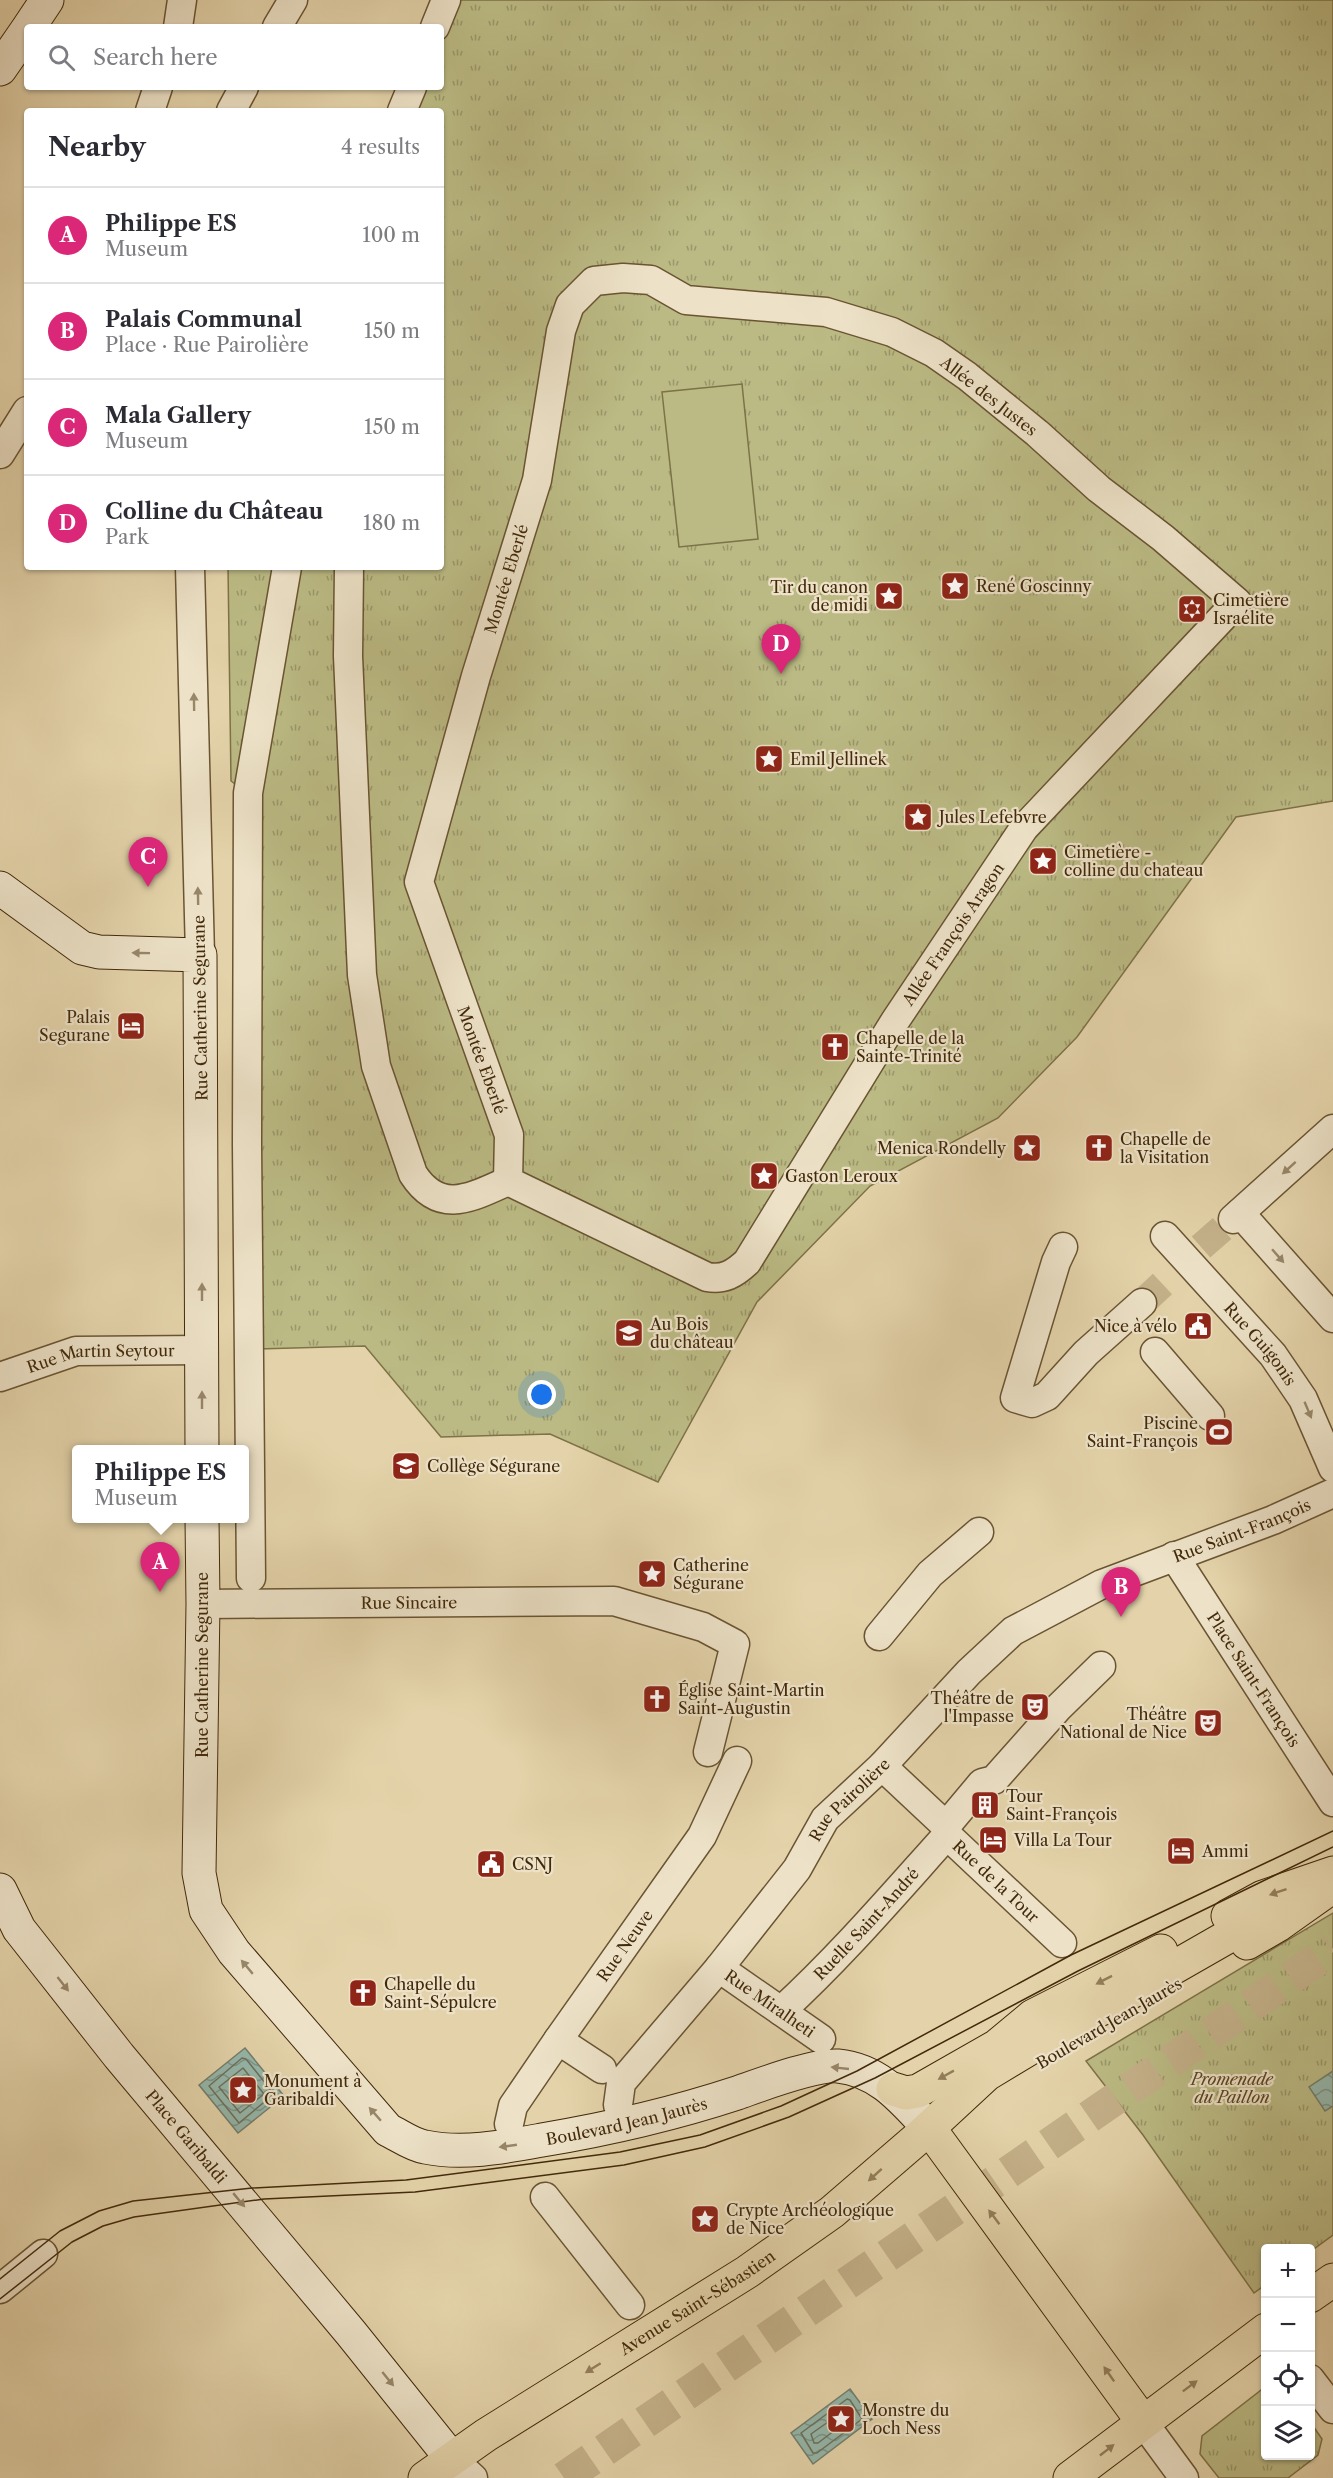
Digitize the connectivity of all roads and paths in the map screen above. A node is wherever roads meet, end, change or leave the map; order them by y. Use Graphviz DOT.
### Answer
graph roads {
  1 [pos="47,0"];
  2 [pos="182,0"];
  3 [pos="293,0"];
  4 [pos="446,0"];
  5 [pos="31,24"];
  6 [pos="178,24"];
  7 [pos="280,24"];
  8 [pos="436,24"];
  9 [pos="24,34"];
  10 [pos="0,69"];
  11 [pos="157,90"];
  12 [pos="242,90"];
  13 [pos="411,90"];
  14 [pos="151,108"];
  15 [pos="233,108"];
  16 [pos="403,108"];
  17 [pos="623,278"];
  18 [pos="24,416"];
  19 [pos="0,454"];
  20 [pos="190,570"];
  21 [pos="286,570"];
  22 [pos="349,570"];
  23 [pos="1237,602"];
  24 [pos="0,888"];
  25 [pos="200,955"];
  26 [pos="1333,1129"];
  27 [pos="508,1181"];
  28 [pos="1165,1236"];
  29 [pos="1063,1247"];
  30 [pos="1142,1303"];
  31 [pos="1333,1318"];
  32 [pos="203,1350"];
  33 [pos="1155,1352"];
  34 [pos="0,1377"];
  35 [pos="1210,1416"];
  36 [pos="202,1445"];
  37 [pos="1333,1468"];
  38 [pos="1333,1493"];
  39 [pos="202,1523"];
  40 [pos="979,1532"];
  41 [pos="1161,1560"];
  42 [pos="250,1578"];
  43 [pos="203,1604"];
  44 [pos="879,1636"];
  45 [pos="1101,1666"];
  46 [pos="708,1752"];
  47 [pos="737,1761"];
  48 [pos="882,1766"];
  49 [pos="1328,1794"];
  50 [pos="946,1830"];
  51 [pos="1333,1873"];
  52 [pos="1333,1886"];
  53 [pos="0,1890"];
  54 [pos="1262,1917"];
  55 [pos="1062,1943"];
  56 [pos="719,1968"];
  57 [pos="781,2011"];
  58 [pos="1070,2024"];
  59 [pos="821,2039"];
  60 [pos="558,2040"];
  61 [pos="997,2046"];
  62 [pos="602,2069"];
  63 [pos="893,2090"];
  64 [pos="618,2105"];
  65 [pos="509,2124"];
  66 [pos="929,2128"];
  67 [pos="422,2147"];
  68 [pos="545,2197"];
  69 [pos="43,2254"];
  70 [pos="1333,2280"];
  71 [pos="0,2289"];
  72 [pos="1315,2293"];
  73 [pos="630,2305"];
  74 [pos="1261,2334"];
  75 [pos="1315,2384"];
  76 [pos="1333,2409"];
  77 [pos="1143,2421"];
  78 [pos="463,2472"];
  79 [pos="425,2478"];
  80 [pos="1070,2478"];
  81 [pos="1184,2478"];
  1 -- 5 [label="street"];
  2 -- 6 [label="street"];
  3 -- 7 [label="street"];
  4 -- 8 [label="street"];
  9 -- 10 [label="street"];
  11 -- 14 [label="street"];
  12 -- 15 [label="street"];
  13 -- 16 [label="street"];
  17 -- 23 [label="street, Allée des Justes"];
  17 -- 27 [label="street, Montée Eberlé"];
  18 -- 19 [label="street"];
  25 -- 20 [label="street, Rue Catherine Segurane, one-way"];
  21 -- 42 [label="street"];
  22 -- 27 [label="street"];
  23 -- 27 [label="street, Allée François Aragon"];
  25 -- 24 [label="street, one-way"];
  32 -- 25 [label="street, Rue Catherine Segurane, one-way"];
  26 -- 31 [label="street, one-way"];
  28 -- 37 [label="street, Rue Guigonis, one-way"];
  29 -- 30 [label="street"];
  32 -- 34 [label="street, Rue Martin Seytour"];
  36 -- 32 [label="street, Rue Catherine Segurane, one-way"];
  33 -- 35 [label="street"];
  38 -- 41 [label="street, Rue Saint-François"];
  39 -- 43 [label="street, Rue Catherine Segurane"];
  40 -- 44 [label="street"];
  41 -- 48 [label="street, Rue Pairolière"];
  41 -- 49 [label="street, Place Saint-François"];
  43 -- 46 [label="street, Rue Sincaire"];
  67 -- 43 [label="street, Rue Catherine Segurane, one-way"];
  45 -- 50 [label="street, Ruelle Saint-André"];
  47 -- 60 [label="street, Rue Neuve"];
  48 -- 50 [label="street, Rue de la Tour"];
  48 -- 56 [label="street, Rue Pairolière"];
  50 -- 55 [label="street, Rue de la Tour"];
  50 -- 57 [label="street, Ruelle Saint-André"];
  51 -- 61 [label="main road, one-way"];
  52 -- 66 [label="main road, Boulevard Jean Jaurès"];
  53 -- 78 [label="street, Place Garibaldi, one-way"];
  54 -- 58 [label="main road"];
  56 -- 57 [label="street, Rue Miralheti"];
  56 -- 64 [label="street, Rue Pairolière"];
  57 -- 59 [label="street, Rue Miralheti"];
  58 -- 61 [label="main road"];
  58 -- 66 [label="main road"];
  60 -- 62 [label="street"];
  60 -- 65 [label="street, Rue Neuve"];
  61 -- 63 [label="main road, one-way"];
  63 -- 66 [label="street, Boulevard Jean Jaurès"];
  63 -- 67 [label="street, Boulevard Jean Jaurès, one-way"];
  77 -- 66 [label="main road, one-way"];
  66 -- 78 [label="main road, Avenue Saint-Sébastien, one-way"];
  68 -- 73 [label="street"];
  69 -- 71 [label="street"];
  70 -- 72 [label="main road"];
  77 -- 74 [label="main road, one-way"];
  75 -- 76 [label="street"];
  80 -- 77 [label="main road, one-way"];
  77 -- 81 [label="street"];
  78 -- 79 [label="main road, Avenue Saint-Sébastien"];
}
